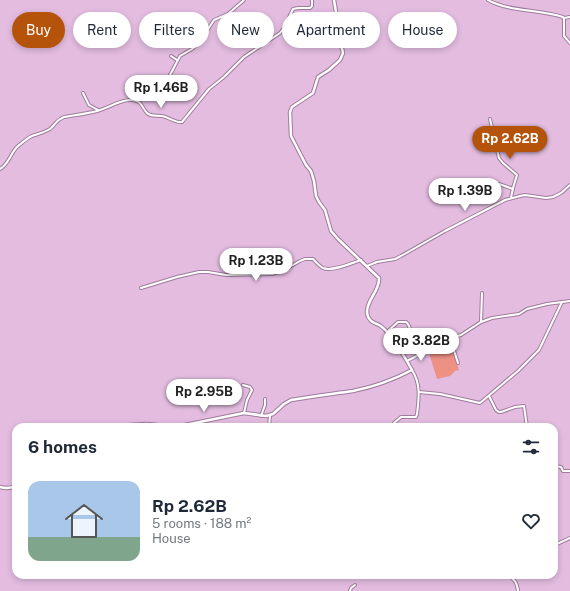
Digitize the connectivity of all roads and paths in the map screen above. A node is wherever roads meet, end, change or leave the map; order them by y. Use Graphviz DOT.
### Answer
graph roads {
  1 [pos="244,0"];
  2 [pos="312,0"];
  3 [pos="334,0"];
  4 [pos="488,0"];
  5 [pos="570,17"];
  6 [pos="564,18"];
  7 [pos="570,43"];
  8 [pos="170,56"];
  9 [pos="177,60"];
  10 [pos="127,87"];
  11 [pos="83,93"];
  12 [pos="99,110"];
  13 [pos="490,119"];
  14 [pos="0,169"];
  15 [pos="486,185"];
  16 [pos="570,185"];
  17 [pos="512,189"];
  18 [pos="511,198"];
  19 [pos="361,260"];
  20 [pos="367,266"];
  21 [pos="141,288"];
  22 [pos="482,293"];
  23 [pos="570,301"];
  24 [pos="562,302"];
  25 [pos="481,322"];
  26 [pos="387,332"];
  27 [pos="450,338"];
  28 [pos="423,351"];
  29 [pos="407,361"];
  30 [pos="458,363"];
  31 [pos="412,370"];
  32 [pos="243,385"];
  33 [pos="419,392"];
  34 [pos="489,396"];
  35 [pos="265,399"];
  36 [pos="244,413"];
  37 [pos="270,415"];
  38 [pos="261,416"];
  39 [pos="195,423"];
  40 [pos="269,423"];
  41 [pos="394,423"];
  42 [pos="526,423"];
  43 [pos="558,467"];
  44 [pos="570,471"];
  45 [pos="0,487"];
  46 [pos="12,488"];
  47 [pos="570,538"];
  48 [pos="558,544"];
  49 [pos="514,579"];
  50 [pos="355,585"];
  51 [pos="350,591"];
  52 [pos="518,591"];
  1 -- 9 [label="street"];
  2 -- 12 [label="street"];
  3 -- 19 [label="street"];
  4 -- 6 [label="street"];
  5 -- 6 [label="street"];
  6 -- 7 [label="street"];
  8 -- 9 [label="street"];
  9 -- 10 [label="street"];
  11 -- 12 [label="street"];
  12 -- 14 [label="street"];
  13 -- 17 [label="street"];
  15 -- 17 [label="street"];
  16 -- 18 [label="street"];
  17 -- 18 [label="street"];
  18 -- 20 [label="street"];
  19 -- 20 [label="street"];
  19 -- 21 [label="street"];
  20 -- 26 [label="street"];
  22 -- 25 [label="street"];
  23 -- 24 [label="street"];
  24 -- 25 [label="street"];
  24 -- 34 [label="street"];
  25 -- 27 [label="street"];
  26 -- 28 [label="street"];
  26 -- 29 [label="street"];
  27 -- 28 [label="street"];
  27 -- 30 [label="street"];
  28 -- 29 [label="street"];
  29 -- 31 [label="street"];
  31 -- 33 [label="street"];
  31 -- 37 [label="street"];
  32 -- 36 [label="street"];
  33 -- 34 [label="street"];
  33 -- 41 [label="street"];
  34 -- 42 [label="street"];
  35 -- 38 [label="street"];
  36 -- 38 [label="street"];
  36 -- 39 [label="street"];
  37 -- 38 [label="street"];
  37 -- 40 [label="street"];
  43 -- 44 [label="street"];
  45 -- 46 [label="street"];
  47 -- 48 [label="street"];
  49 -- 52 [label="street"];
  50 -- 51 [label="street"];
}
